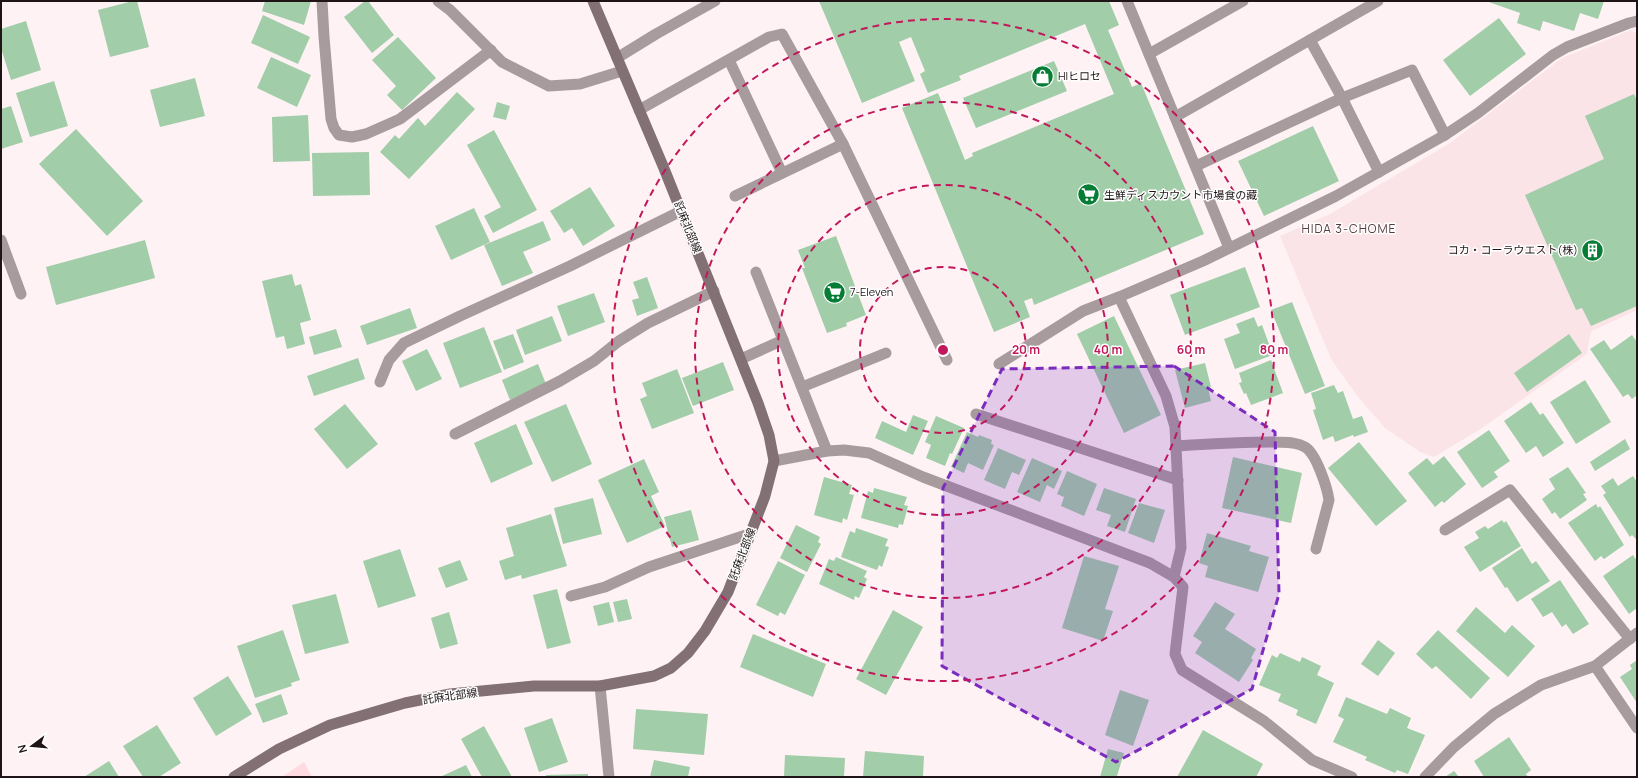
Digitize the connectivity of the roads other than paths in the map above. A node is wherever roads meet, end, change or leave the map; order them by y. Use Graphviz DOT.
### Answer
graph roads {
  1 [pos="322,1"];
  2 [pos="438,1"];
  3 [pos="593,1"];
  4 [pos="715,1"];
  5 [pos="1127,1"];
  6 [pos="1243,1"];
  7 [pos="1378,1"];
  8 [pos="1637,21"];
  9 [pos="1310,40"];
  10 [pos="491,50"];
  11 [pos="1149,54"];
  12 [pos="617,58"];
  13 [pos="729,60"];
  14 [pos="622,71"];
  15 [pos="1342,98"];
  16 [pos="639,110"];
  17 [pos="1174,117"];
  18 [pos="1445,135"];
  19 [pos="843,144"];
  20 [pos="1196,166"];
  21 [pos="1379,172"];
  22 [pos="782,173"];
  23 [pos="734,196"];
  24 [pos="681,210"];
  25 [pos="1,240"];
  26 [pos="1229,248"];
  27 [pos="756,272"];
  28 [pos="714,291"];
  29 [pos="21,294"];
  30 [pos="1120,297"];
  31 [pos="783,340"];
  32 [pos="886,353"];
  33 [pos="741,359"];
  34 [pos="947,360"];
  35 [pos="999,364"];
  36 [pos="380,382"];
  37 [pos="802,387"];
  38 [pos="976,414"];
  39 [pos="454,434"];
  40 [pos="1176,446"];
  41 [pos="828,451"];
  42 [pos="774,461"];
  43 [pos="1178,480"];
  44 [pos="1445,530"];
  45 [pos="749,534"];
  46 [pos="1316,549"];
  47 [pos="1174,577"];
  48 [pos="571,596"];
  49 [pos="1633,636"];
  50 [pos="1595,666"];
  51 [pos="600,686"];
  52 [pos="1637,728"];
  53 [pos="234,777"];
  54 [pos="609,777"];
  55 [pos="1352,777"];
  56 [pos="1424,777"];
  1 -- 10 [label="street"];
  2 -- 10 [label="street"];
  3 -- 12 [label="main road, 託麻北部線"];
  4 -- 12 [label="street"];
  5 -- 11 [label="street"];
  6 -- 11 [label="street"];
  7 -- 9 [label="street"];
  8 -- 18 [label="street"];
  9 -- 15 [label="street"];
  9 -- 17 [label="street"];
  10 -- 14 [label="street"];
  11 -- 17 [label="street"];
  12 -- 14 [label="main road, 託麻北部線"];
  13 -- 16 [label="street"];
  13 -- 19 [label="street"];
  13 -- 22 [label="street"];
  14 -- 16 [label="main road, 託麻北部線"];
  15 -- 18 [label="street"];
  15 -- 20 [label="street"];
  15 -- 21 [label="street"];
  16 -- 24 [label="main road, 託麻北部線"];
  17 -- 20 [label="street"];
  18 -- 21 [label="street"];
  19 -- 22 [label="street"];
  19 -- 34 [label="street"];
  20 -- 26 [label="street"];
  21 -- 26 [label="street"];
  22 -- 23 [label="street"];
  24 -- 28 [label="main road, 託麻北部線"];
  24 -- 36 [label="street"];
  25 -- 29 [label="street"];
  26 -- 30 [label="street"];
  27 -- 31 [label="street"];
  28 -- 33 [label="main road, 託麻北部線"];
  28 -- 39 [label="street"];
  30 -- 35 [label="street"];
  30 -- 40 [label="street"];
  31 -- 33 [label="street"];
  31 -- 37 [label="street"];
  32 -- 37 [label="street"];
  33 -- 42 [label="main road, 託麻北部線"];
  37 -- 41 [label="street"];
  38 -- 43 [label="street"];
  40 -- 43 [label="street"];
  40 -- 46 [label="street"];
  41 -- 42 [label="street"];
  41 -- 47 [label="street"];
  42 -- 45 [label="main road, 託麻北部線"];
  43 -- 47 [label="street"];
  44 -- 49 [label="street"];
  45 -- 48 [label="street"];
  45 -- 51 [label="main road, 託麻北部線"];
  47 -- 55 [label="street"];
  49 -- 50 [label="street"];
  50 -- 52 [label="street"];
  50 -- 56 [label="street"];
  51 -- 53 [label="main road, 託麻北部線"];
  51 -- 54 [label="street"];
}
